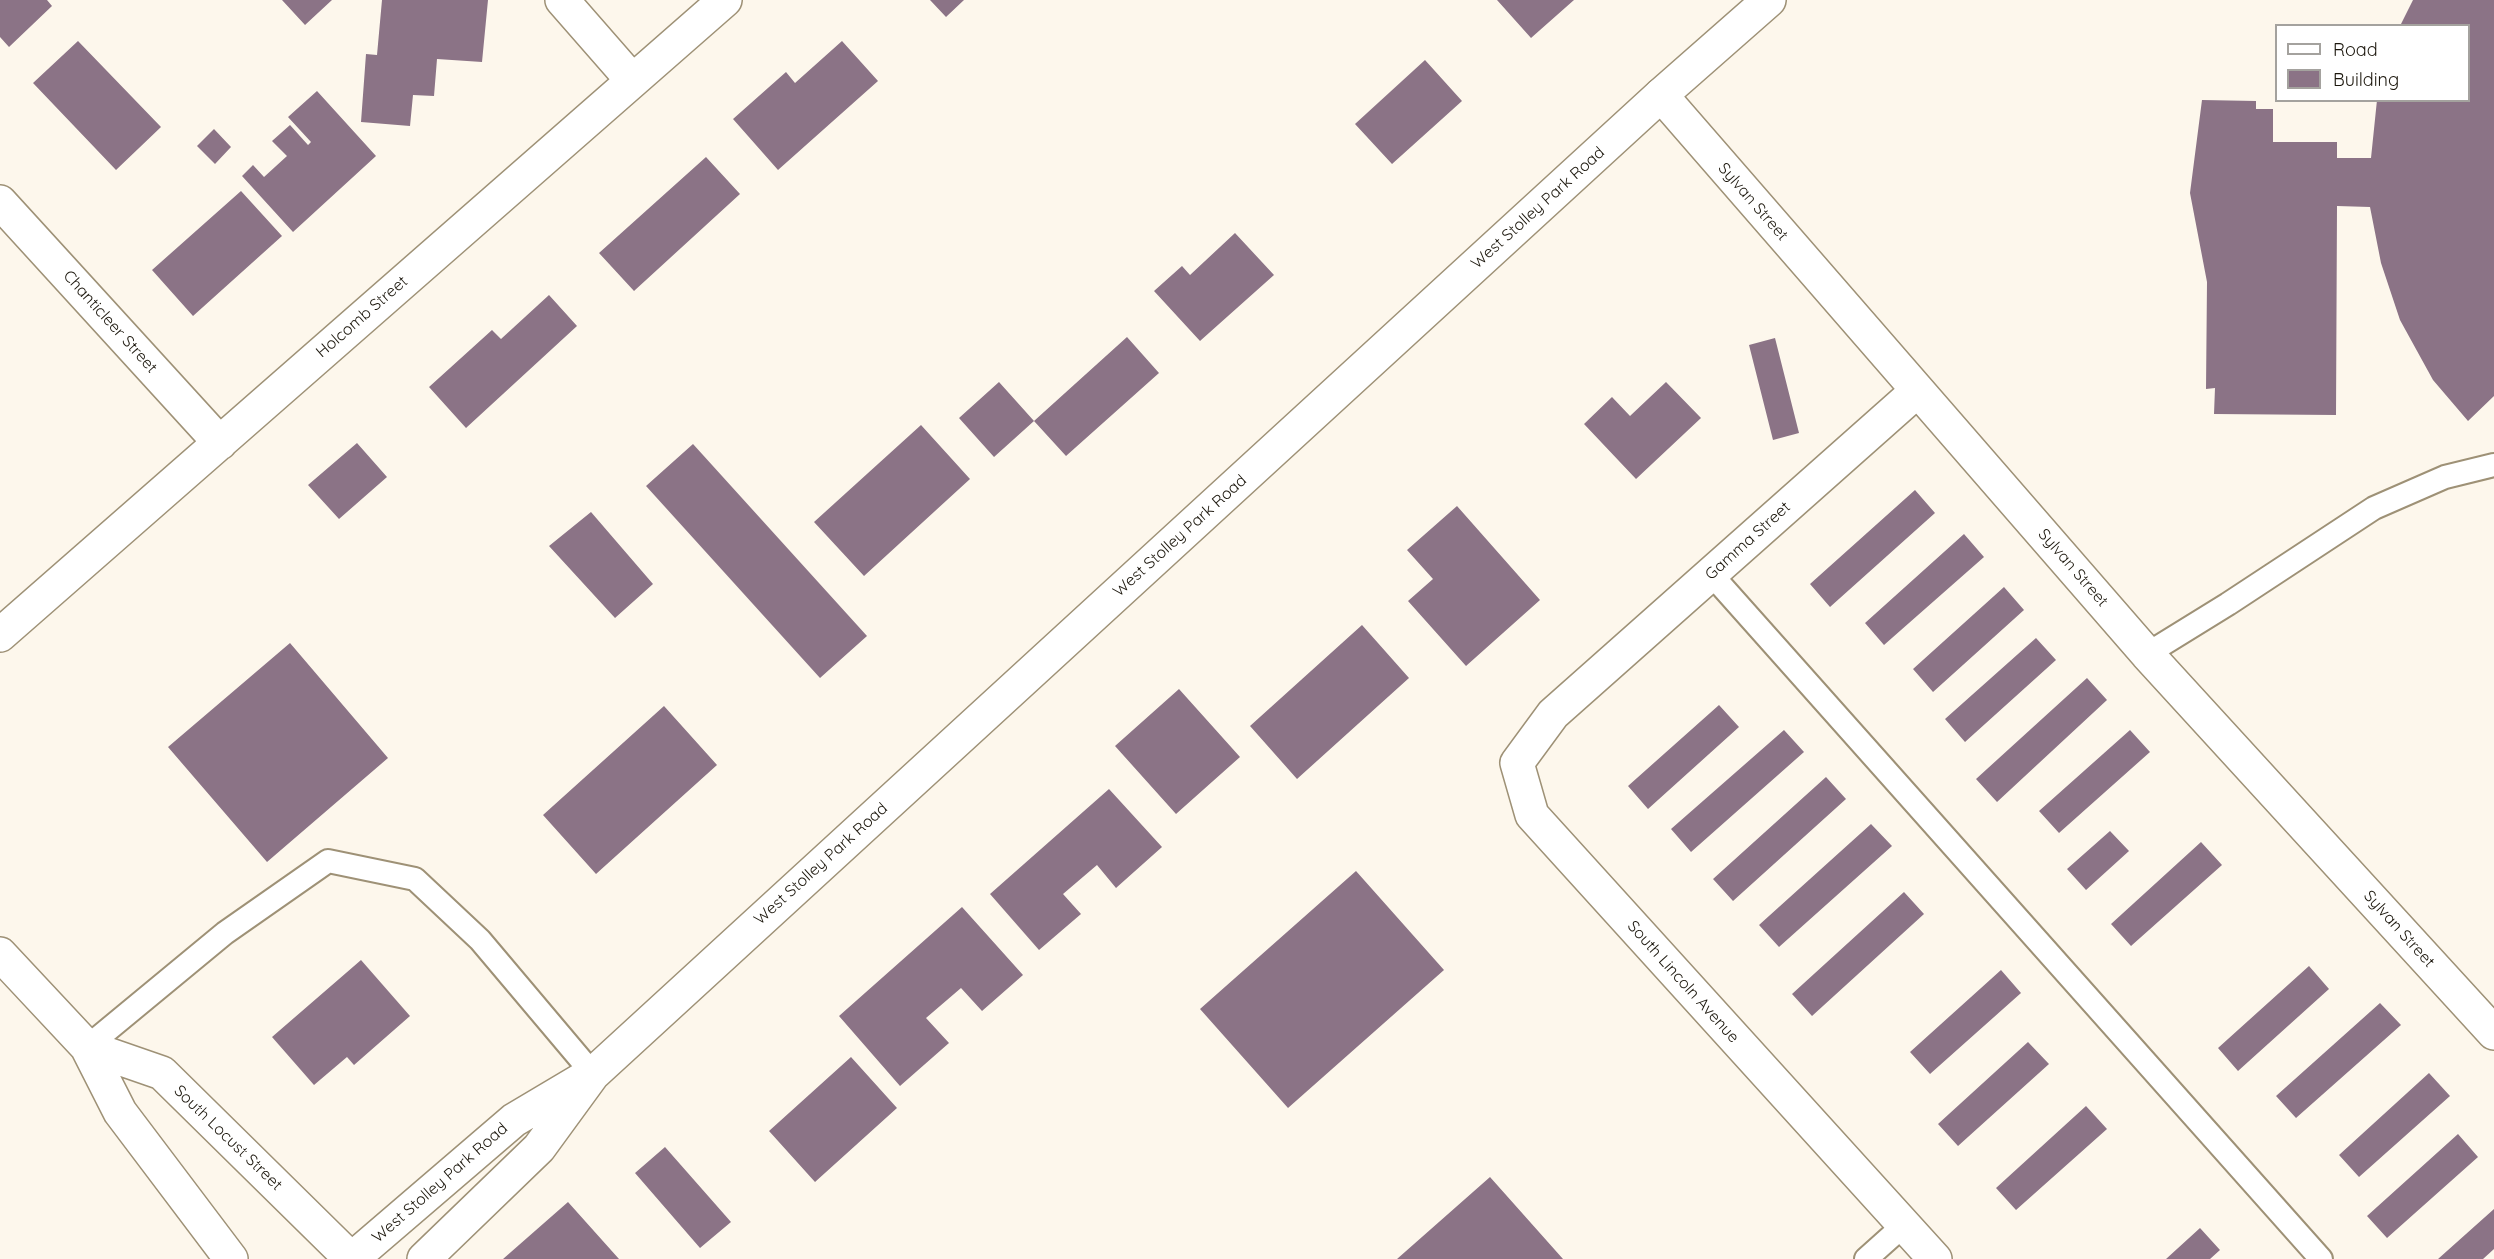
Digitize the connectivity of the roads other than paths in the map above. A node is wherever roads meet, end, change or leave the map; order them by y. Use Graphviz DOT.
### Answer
graph roads {
  1 [pos="562,0"];
  2 [pos="725,0"];
  3 [pos="1769,0"];
  4 [pos="632,80"];
  5 [pos="1661,95"];
  6 [pos="0,202"];
  7 [pos="1917,391"];
  8 [pos="220,443"];
  9 [pos="2494,465"];
  10 [pos="1710,574"];
  11 [pos="0,635"];
  12 [pos="2147,654"];
  13 [pos="1578,691"];
  14 [pos="0,954"];
  15 [pos="2492,1027"];
  16 [pos="87,1047"];
  17 [pos="593,1074"];
  18 [pos="1904,1226"];
  19 [pos="231,1259"];
  20 [pos="351,1259"];
  21 [pos="424,1259"];
  22 [pos="1866,1259"];
  23 [pos="1935,1259"];
  24 [pos="2321,1259"];
  1 -- 4 [label="street"];
  2 -- 4 [label="street, Holcomb Street"];
  3 -- 5 [label="street, West Stolley Park Road"];
  4 -- 8 [label="street, Holcomb Street"];
  5 -- 7 [label="street, Sylvan Street"];
  5 -- 17 [label="street, West Stolley Park Road"];
  6 -- 8 [label="street, Chanticleer Street"];
  7 -- 10 [label="street, Gamma Street"];
  7 -- 12 [label="street, Sylvan Street"];
  8 -- 11 [label="street, Holcomb Street"];
  9 -- 12 [label="lane"];
  10 -- 13 [label="street, Gamma Street"];
  10 -- 24 [label="lane"];
  12 -- 15 [label="street, Sylvan Street"];
  13 -- 18 [label="street, South Lincoln Avenue"];
  14 -- 16 [label="street, South Locust Street"];
  16 -- 17 [label="lane"];
  16 -- 19 [label="street, South Locust Street"];
  16 -- 20 [label="street, South Locust Street"];
  17 -- 20 [label="street, West Stolley Park Road"];
  17 -- 21 [label="street, West Stolley Park Road"];
  18 -- 22 [label="lane"];
  18 -- 23 [label="street, South Lincoln Avenue"];
}
